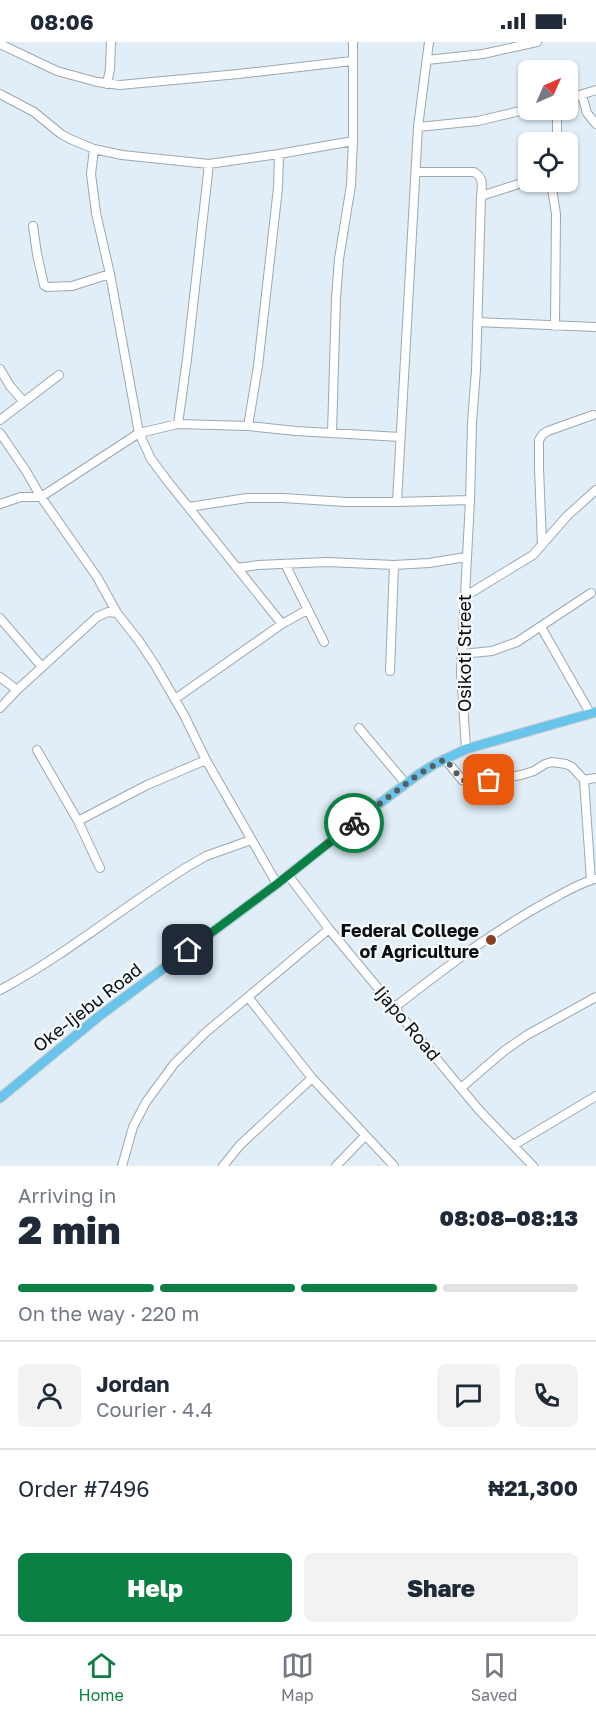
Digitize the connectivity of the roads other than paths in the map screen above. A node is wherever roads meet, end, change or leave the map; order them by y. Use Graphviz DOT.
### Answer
graph roads {
  1 [pos="111,42"];
  2 [pos="353,42"];
  3 [pos="429,42"];
  4 [pos="537,42"];
  5 [pos="0,44"];
  6 [pos="427,60"];
  7 [pos="352,61"];
  8 [pos="107,84"];
  9 [pos="596,90"];
  10 [pos="0,94"];
  11 [pos="582,94"];
  12 [pos="578,95"];
  13 [pos="518,111"];
  14 [pos="596,124"];
  15 [pos="418,127"];
  16 [pos="353,141"];
  17 [pos="94,149"];
  18 [pos="279,154"];
  19 [pos="209,164"];
  20 [pos="416,172"];
  21 [pos="518,184"];
  22 [pos="553,192"];
  23 [pos="481,196"];
  24 [pos="33,226"];
  25 [pos="110,274"];
  26 [pos="477,322"];
  27 [pos="555,326"];
  28 [pos="596,327"];
  29 [pos="0,369"];
  30 [pos="59,375"];
  31 [pos="24,402"];
  32 [pos="593,415"];
  33 [pos="0,420"];
  34 [pos="178,424"];
  35 [pos="248,426"];
  36 [pos="0,433"];
  37 [pos="139,433"];
  38 [pos="332,433"];
  39 [pos="400,436"];
  40 [pos="596,490"];
  41 [pos="41,497"];
  42 [pos="470,500"];
  43 [pos="397,502"];
  44 [pos="0,504"];
  45 [pos="189,507"];
  46 [pos="543,545"];
  47 [pos="466,557"];
  48 [pos="285,564"];
  49 [pos="394,565"];
  50 [pos="237,567"];
  51 [pos="591,593"];
  52 [pos="464,597"];
  53 [pos="307,610"];
  54 [pos="117,613"];
  55 [pos="0,618"];
  56 [pos="282,624"];
  57 [pos="541,627"];
  58 [pos="324,642"];
  59 [pos="462,654"];
  60 [pos="42,667"];
  61 [pos="390,671"];
  62 [pos="0,677"];
  63 [pos="17,690"];
  64 [pos="175,699"];
  65 [pos="0,708"];
  66 [pos="593,712"];
  67 [pos="359,728"];
  68 [pos="466,749"];
  69 [pos="37,750"];
  70 [pos="445,759"];
  71 [pos="206,760"];
  72 [pos="596,778"];
  73 [pos="584,780"];
  74 [pos="406,784"];
  75 [pos="78,821"];
  76 [pos="251,840"];
  77 [pos="100,868"];
  78 [pos="288,875"];
  79 [pos="594,880"];
  80 [pos="277,884"];
  81 [pos="329,929"];
  82 [pos="0,990"];
  83 [pos="248,997"];
  84 [pos="596,998"];
  85 [pos="395,1007"];
  86 [pos="312,1078"];
  87 [pos="461,1088"];
  88 [pos="596,1096"];
  89 [pos="0,1098"];
  90 [pos="365,1136"];
  91 [pos="514,1145"];
  92 [pos="122,1166"];
  93 [pos="223,1166"];
  94 [pos="336,1166"];
  95 [pos="394,1166"];
  96 [pos="533,1166"];
  1 -- 8 [label="street"];
  2 -- 7 [label="street"];
  3 -- 6 [label="street"];
  4 -- 6 [label="street"];
  5 -- 8 [label="street"];
  6 -- 15 [label="street"];
  7 -- 8 [label="street"];
  7 -- 16 [label="street"];
  9 -- 11 [label="street"];
  10 -- 17 [label="street"];
  11 -- 12 [label="street"];
  11 -- 14 [label="street"];
  13 -- 15 [label="street"];
  15 -- 20 [label="street"];
  16 -- 18 [label="street"];
  16 -- 38 [label="street"];
  17 -- 19 [label="street"];
  17 -- 25 [label="street"];
  18 -- 19 [label="street"];
  18 -- 35 [label="street"];
  19 -- 34 [label="street"];
  20 -- 23 [label="street"];
  20 -- 39 [label="street"];
  21 -- 23 [label="street"];
  22 -- 27 [label="street"];
  23 -- 26 [label="street, Osikoti Street"];
  24 -- 25 [label="street"];
  25 -- 37 [label="street"];
  26 -- 27 [label="street"];
  26 -- 42 [label="street, Osikoti Street"];
  27 -- 28 [label="street"];
  29 -- 31 [label="street"];
  30 -- 31 [label="street"];
  31 -- 33 [label="street"];
  32 -- 46 [label="street"];
  34 -- 35 [label="street"];
  34 -- 37 [label="street"];
  35 -- 38 [label="street"];
  36 -- 41 [label="street"];
  37 -- 41 [label="street"];
  37 -- 45 [label="street"];
  38 -- 39 [label="street"];
  39 -- 43 [label="street"];
  40 -- 46 [label="street"];
  41 -- 44 [label="street"];
  41 -- 54 [label="street"];
  42 -- 43 [label="street"];
  42 -- 47 [label="street, Osikoti Street"];
  43 -- 45 [label="street"];
  45 -- 50 [label="street"];
  46 -- 52 [label="street"];
  47 -- 49 [label="street"];
  47 -- 52 [label="street, Osikoti Street"];
  48 -- 49 [label="street"];
  48 -- 50 [label="street"];
  48 -- 53 [label="street"];
  49 -- 61 [label="street"];
  50 -- 56 [label="street"];
  51 -- 57 [label="street"];
  52 -- 59 [label="street, Osikoti Street"];
  53 -- 56 [label="street"];
  53 -- 58 [label="street"];
  54 -- 60 [label="street"];
  54 -- 64 [label="street"];
  55 -- 60 [label="street"];
  56 -- 64 [label="street"];
  57 -- 59 [label="street"];
  57 -- 66 [label="street"];
  59 -- 68 [label="street, Osikoti Street"];
  60 -- 63 [label="street"];
  62 -- 63 [label="street"];
  63 -- 65 [label="street"];
  64 -- 71 [label="street"];
  66 -- 68 [label="main road, Oke-Ijebu Road"];
  67 -- 74 [label="street"];
  68 -- 70 [label="main road, Oke-Ijebu Road"];
  69 -- 75 [label="street"];
  70 -- 73 [label="street"];
  70 -- 74 [label="main road, Oke-Ijebu Road"];
  71 -- 75 [label="street"];
  71 -- 76 [label="street"];
  72 -- 73 [label="street"];
  73 -- 79 [label="street"];
  74 -- 78 [label="main road, Oke-Ijebu Road"];
  75 -- 77 [label="street"];
  76 -- 80 [label="street"];
  76 -- 82 [label="street"];
  78 -- 80 [label="main road, Oke-Ijebu Road"];
  78 -- 81 [label="street, Ijapo Road"];
  79 -- 85 [label="street"];
  80 -- 89 [label="main road, Oke-Ijebu Road"];
  81 -- 83 [label="street"];
  81 -- 85 [label="street, Ijapo Road"];
  83 -- 86 [label="street"];
  83 -- 92 [label="street"];
  84 -- 87 [label="street"];
  85 -- 87 [label="street, Ijapo Road"];
  86 -- 90 [label="street"];
  86 -- 93 [label="street"];
  87 -- 91 [label="street, Ijapo Road"];
  88 -- 91 [label="street"];
  90 -- 94 [label="street"];
  90 -- 95 [label="street"];
  91 -- 96 [label="street, Ijapo Road"];
}
